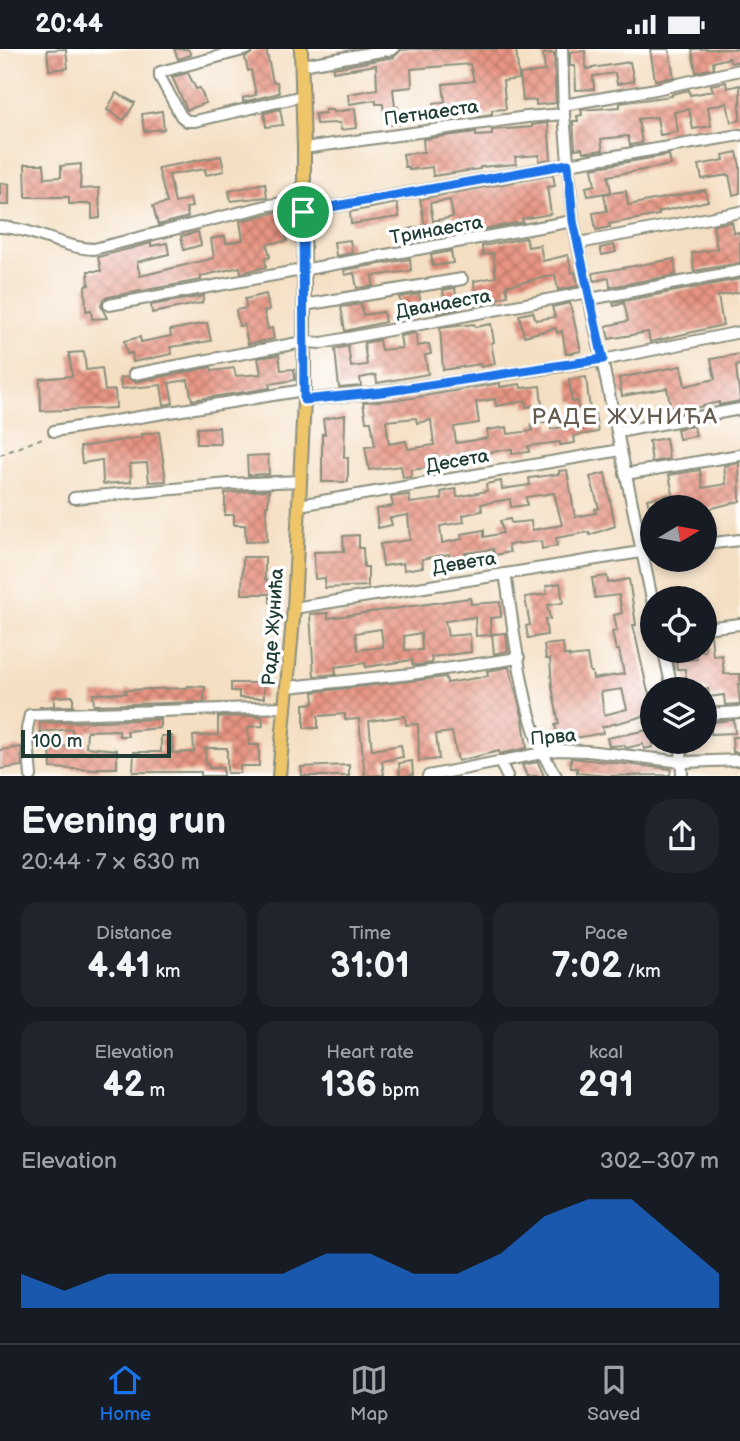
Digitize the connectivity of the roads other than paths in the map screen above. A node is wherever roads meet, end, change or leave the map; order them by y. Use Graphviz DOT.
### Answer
graph roads {
  1 [pos="247,49"];
  2 [pos="301,49"];
  3 [pos="393,49"];
  4 [pos="562,49"];
  5 [pos="302,65"];
  6 [pos="740,70"];
  7 [pos="303,96"];
  8 [pos="564,109"];
  9 [pos="740,135"];
  10 [pos="304,148"];
  11 [pos="568,164"];
  12 [pos="303,206"];
  13 [pos="740,212"];
  14 [pos="573,221"];
  15 [pos="0,227"];
  16 [pos="579,243"];
  17 [pos="304,268"];
  18 [pos="740,271"];
  19 [pos="461,279"];
  20 [pos="589,295"];
  21 [pos="109,305"];
  22 [pos="304,305"];
  23 [pos="740,332"];
  24 [pos="303,342"];
  25 [pos="603,359"];
  26 [pos="134,374"];
  27 [pos="304,395"];
  28 [pos="740,409"];
  29 [pos="54,431"];
  30 [pos="618,432"];
  31 [pos="621,450"];
  32 [pos="740,455"];
  33 [pos="625,474"];
  34 [pos="301,481"];
  35 [pos="74,498"];
  36 [pos="299,505"];
  37 [pos="740,540"];
  38 [pos="718,543"];
  39 [pos="640,552"];
  40 [pos="505,573"];
  41 [pos="293,608"];
  42 [pos="740,624"];
  43 [pos="717,627"];
  44 [pos="519,658"];
  45 [pos="288,687"];
  46 [pos="285,707"];
  47 [pos="740,712"];
  48 [pos="717,713"];
  49 [pos="542,752"];
  50 [pos="682,754"];
  51 [pos="740,760"];
  52 [pos="500,762"];
  53 [pos="683,762"];
  54 [pos="455,774"];
  55 [pos="31,776"];
  56 [pos="279,776"];
  57 [pos="428,776"];
  58 [pos="507,776"];
  59 [pos="556,776"];
  60 [pos="682,776"];
  1 -- 7 [label="street"];
  2 -- 5 [label="main road, Раде Жунића"];
  3 -- 5 [label="street"];
  4 -- 8 [label="street"];
  5 -- 7 [label="main road, Раде Жунића"];
  6 -- 8 [label="street, Петнаеста"];
  7 -- 10 [label="main road, Раде Жунића"];
  8 -- 10 [label="street, Петнаеста"];
  8 -- 11 [label="street"];
  9 -- 11 [label="street"];
  10 -- 12 [label="main road, Раде Жунића"];
  11 -- 12 [label="street"];
  11 -- 14 [label="street"];
  12 -- 15 [label="street"];
  12 -- 17 [label="main road, Раде Жунића"];
  13 -- 16 [label="street"];
  14 -- 16 [label="street"];
  14 -- 17 [label="street, Тринаеста"];
  16 -- 20 [label="street"];
  17 -- 21 [label="street, Тринаеста"];
  17 -- 22 [label="main road, Раде Жунића"];
  18 -- 20 [label="street, Дванаеста"];
  19 -- 22 [label="street"];
  20 -- 24 [label="street, Дванаеста"];
  20 -- 25 [label="street"];
  22 -- 24 [label="main road, Раде Жунића"];
  23 -- 25 [label="street"];
  24 -- 26 [label="street"];
  24 -- 27 [label="main road, Раде Жунића"];
  25 -- 27 [label="street"];
  25 -- 30 [label="street"];
  27 -- 29 [label="street"];
  27 -- 34 [label="main road, Раде Жунића"];
  28 -- 30 [label="street"];
  30 -- 31 [label="street"];
  31 -- 33 [label="street"];
  31 -- 36 [label="street, Десета"];
  32 -- 33 [label="street"];
  33 -- 39 [label="street"];
  34 -- 35 [label="street"];
  34 -- 36 [label="main road, Раде Жунића"];
  36 -- 41 [label="main road, Раде Жунића"];
  37 -- 38 [label="street"];
  39 -- 40 [label="street, Девета"];
  40 -- 41 [label="street, Девета"];
  40 -- 44 [label="street"];
  41 -- 45 [label="main road, Раде Жунића"];
  42 -- 43 [label="street"];
  44 -- 45 [label="street"];
  44 -- 49 [label="street"];
  45 -- 46 [label="main road, Раде Жунића"];
  46 -- 55 [label="street"];
  46 -- 56 [label="main road, Раде Жунића"];
  47 -- 48 [label="street"];
  49 -- 52 [label="street, Прва"];
  49 -- 53 [label="street, Прва"];
  49 -- 59 [label="street"];
  50 -- 53 [label="street"];
  51 -- 53 [label="street, Прва"];
  52 -- 54 [label="street, Прва"];
  52 -- 58 [label="street"];
  53 -- 60 [label="street"];
  54 -- 57 [label="street, Прва"];
}
